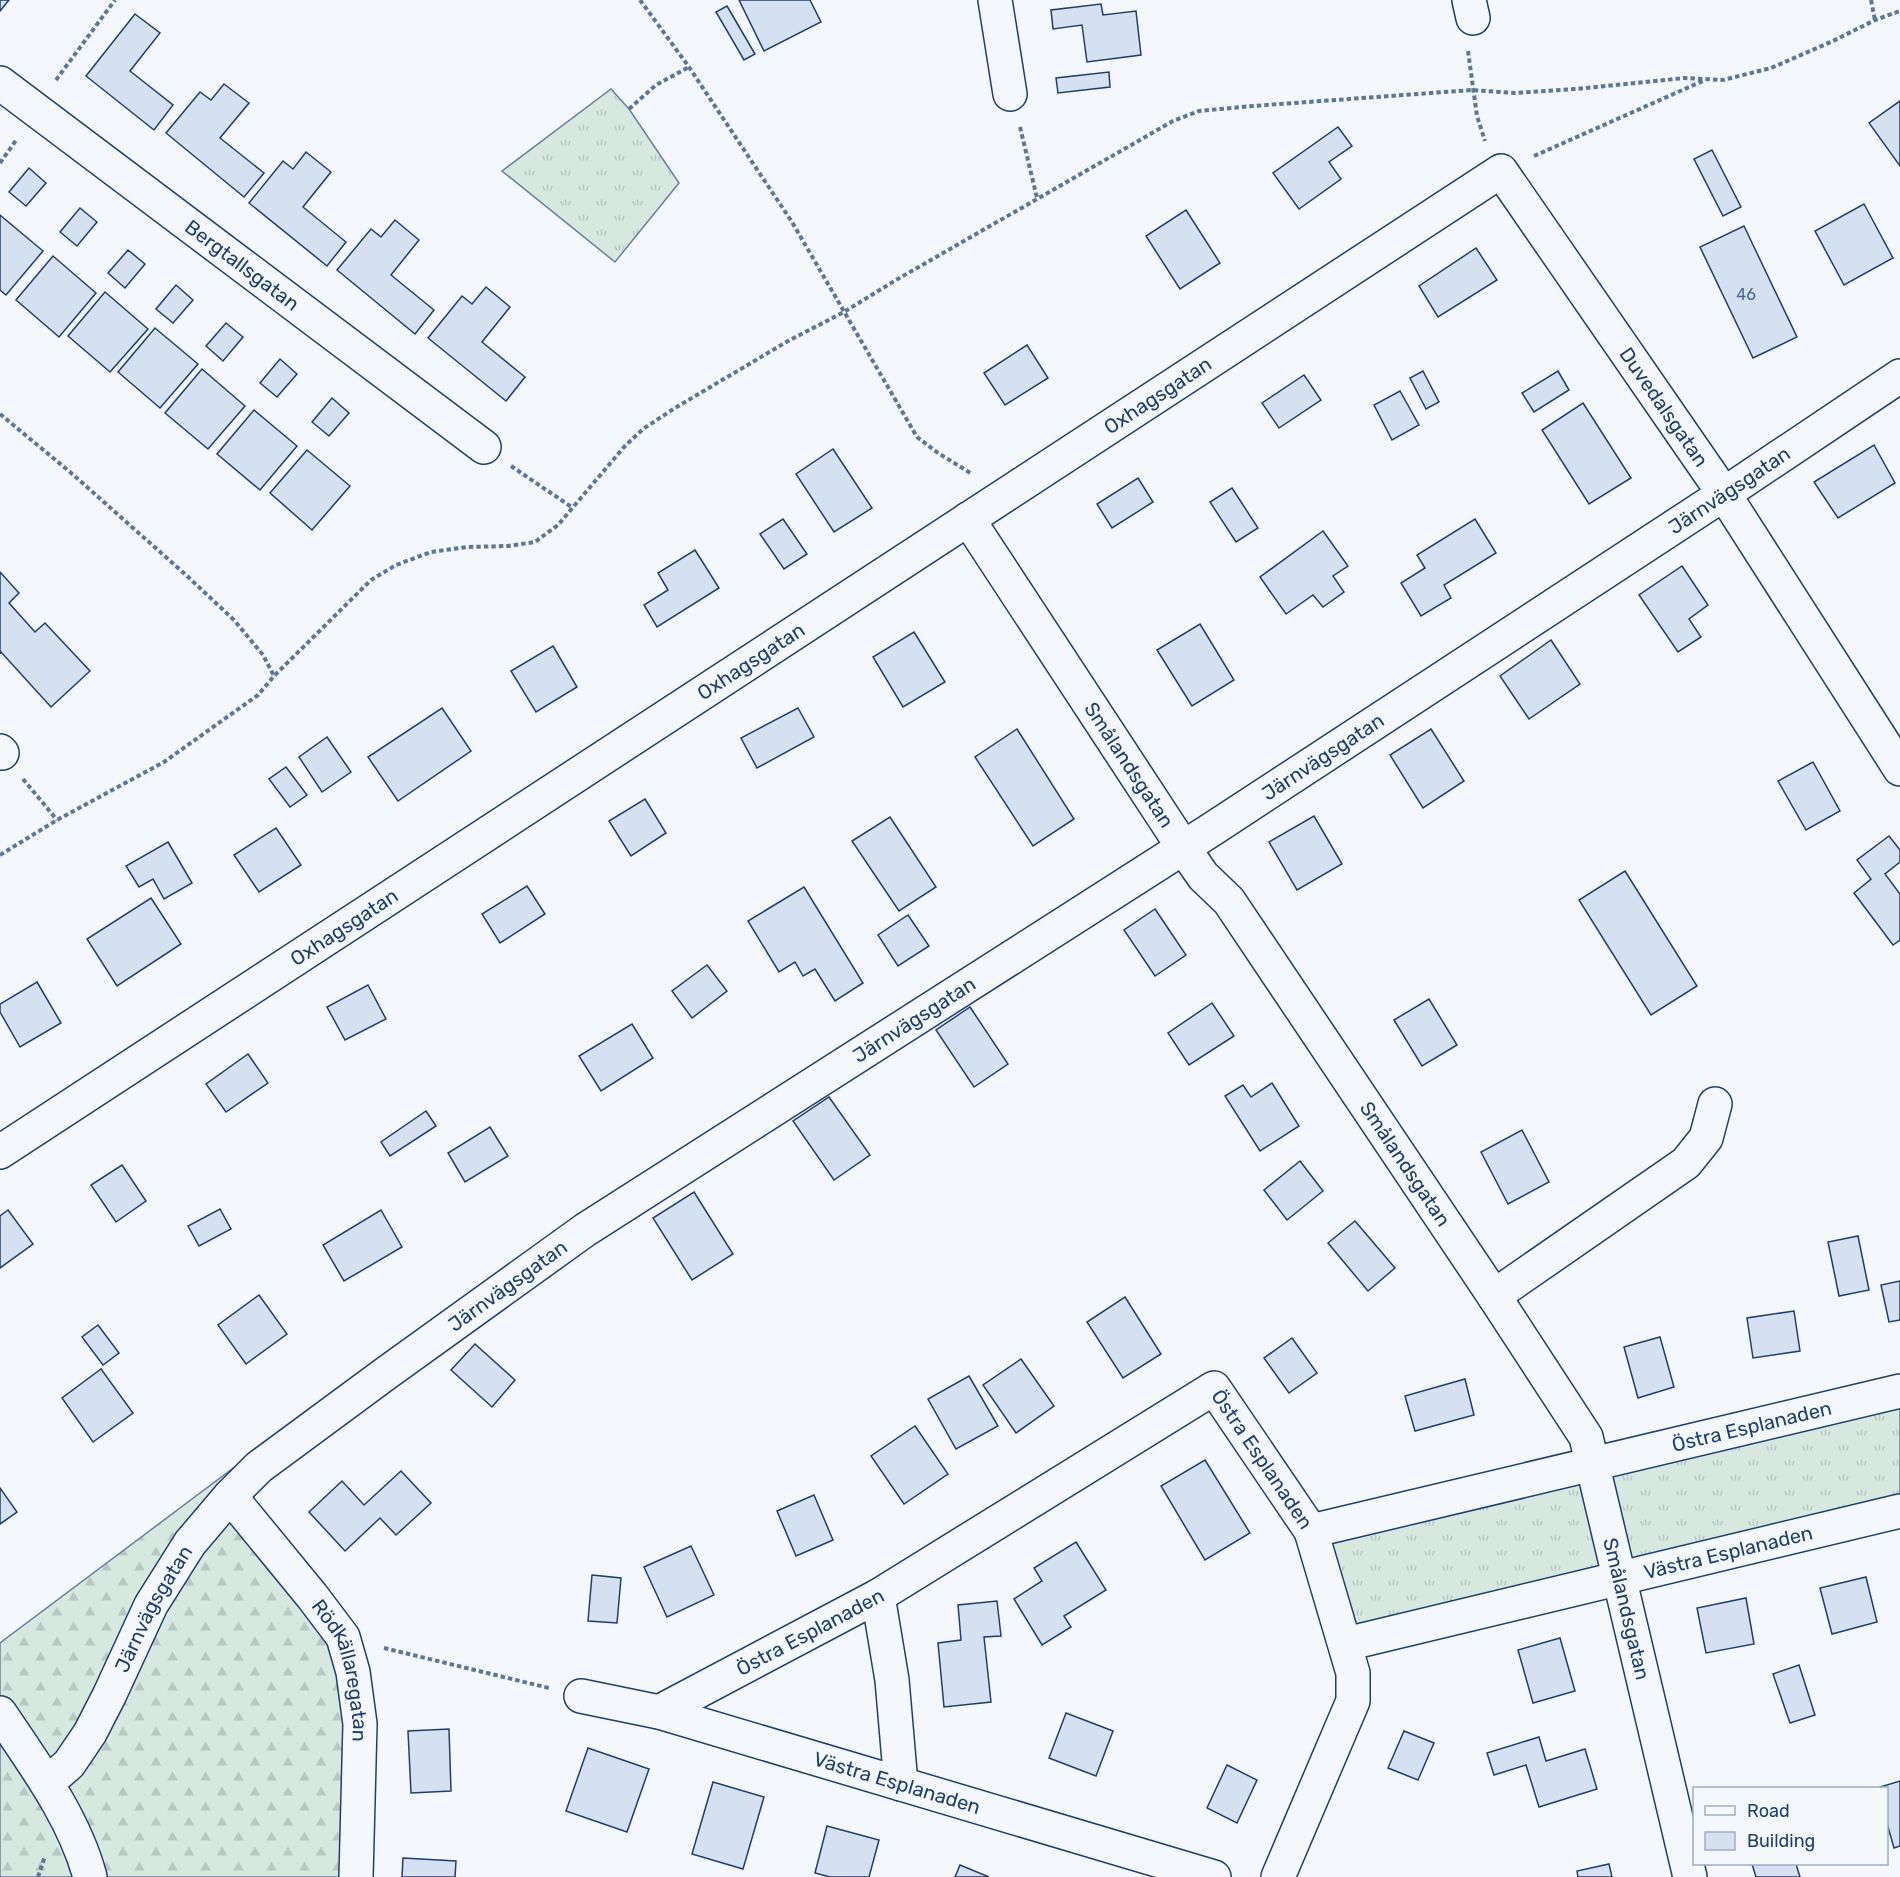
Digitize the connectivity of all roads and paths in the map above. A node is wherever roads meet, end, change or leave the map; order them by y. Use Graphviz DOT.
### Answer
graph roads {
  1 [pos="640,0"];
  2 [pos="994,0"];
  3 [pos="1871,0"];
  4 [pos="1471,9"];
  5 [pos="1900,11"];
  6 [pos="1875,20"];
  7 [pos="689,67"];
  8 [pos="1707,79"];
  9 [pos="0,83"];
  10 [pos="1472,90"];
  11 [pos="1010,94"];
  12 [pos="629,110"];
  13 [pos="1501,171"];
  14 [pos="1037,198"];
  15 [pos="844,312"];
  16 [pos="1900,376"];
  17 [pos="0,414"];
  18 [pos="484,447"];
  19 [pos="1725,494"];
  20 [pos="1000,497"];
  21 [pos="573,508"];
  22 [pos="968,519"];
  23 [pos="274,676"];
  24 [pos="1,752"];
  25 [pos="1900,769"];
  26 [pos="57,820"];
  27 [pos="1183,847"];
  28 [pos="0,855"];
  29 [pos="1715,1104"];
  30 [pos="0,1152"];
  31 [pos="1494,1296"];
  32 [pos="1900,1391"];
  33 [pos="1593,1464"];
  34 [pos="230,1496"];
  35 [pos="1900,1510"];
  36 [pos="1311,1531"];
  37 [pos="1620,1579"];
  38 [pos="878,1596"];
  39 [pos="342,1637"];
  40 [pos="1346,1644"];
  41 [pos="580,1696"];
  42 [pos="659,1712"];
  43 [pos="0,1713"];
  44 [pos="47,1783"];
  45 [pos="901,1784"];
  46 [pos="90,1877"];
  47 [pos="356,1877"];
  48 [pos="1214,1877"];
  49 [pos="1278,1877"];
  50 [pos="1690,1877"];
  1 -- 7 [label="path"];
  2 -- 11 [label="street"];
  3 -- 6 [label="path"];
  4 -- 10 [label="path"];
  5 -- 6 [label="path"];
  6 -- 8 [label="path"];
  7 -- 12 [label="path"];
  7 -- 15 [label="path"];
  8 -- 10 [label="path"];
  8 -- 13 [label="path"];
  9 -- 18 [label="street, Bergtallsgatan"];
  10 -- 13 [label="path"];
  10 -- 14 [label="path"];
  11 -- 14 [label="path"];
  13 -- 19 [label="street, Duvedalsgatan"];
  13 -- 20 [label="street, Oxhagsgatan"];
  14 -- 15 [label="path"];
  15 -- 20 [label="path"];
  15 -- 21 [label="path"];
  16 -- 19 [label="street, Järnvägsgatan"];
  17 -- 23 [label="path"];
  18 -- 21 [label="path"];
  19 -- 25 [label="street, Duvedalsgatan"];
  19 -- 27 [label="street, Järnvägsgatan"];
  20 -- 22 [label="street, Oxhagsgatan"];
  21 -- 23 [label="path"];
  22 -- 27 [label="street, Smålandsgatan"];
  22 -- 30 [label="street, Oxhagsgatan"];
  23 -- 26 [label="path"];
  24 -- 26 [label="path"];
  26 -- 28 [label="path"];
  27 -- 31 [label="street, Smålandsgatan"];
  27 -- 34 [label="street, Järnvägsgatan"];
  29 -- 31 [label="street"];
  31 -- 33 [label="street, Smålandsgatan"];
  32 -- 33 [label="street, Östra Esplanaden"];
  33 -- 36 [label="street, Östra Esplanaden"];
  33 -- 37 [label="street, Smålandsgatan"];
  34 -- 39 [label="street, Rödkällaregatan"];
  34 -- 44 [label="street, Järnvägsgatan"];
  35 -- 37 [label="street, Västra Esplanaden"];
  36 -- 38 [label="street, Östra Esplanaden"];
  36 -- 40 [label="street"];
  37 -- 40 [label="street, Västra Esplanaden"];
  37 -- 50 [label="street, Smålandsgatan"];
  38 -- 42 [label="street, Östra Esplanaden"];
  38 -- 45 [label="street"];
  39 -- 41 [label="path"];
  39 -- 47 [label="street, Rödkällaregatan"];
  40 -- 49 [label="street"];
  41 -- 42 [label="street, Västra Esplanaden"];
  42 -- 45 [label="street, Västra Esplanaden"];
  43 -- 44 [label="street"];
  44 -- 46 [label="street"];
  45 -- 48 [label="street, Västra Esplanaden"];
}
